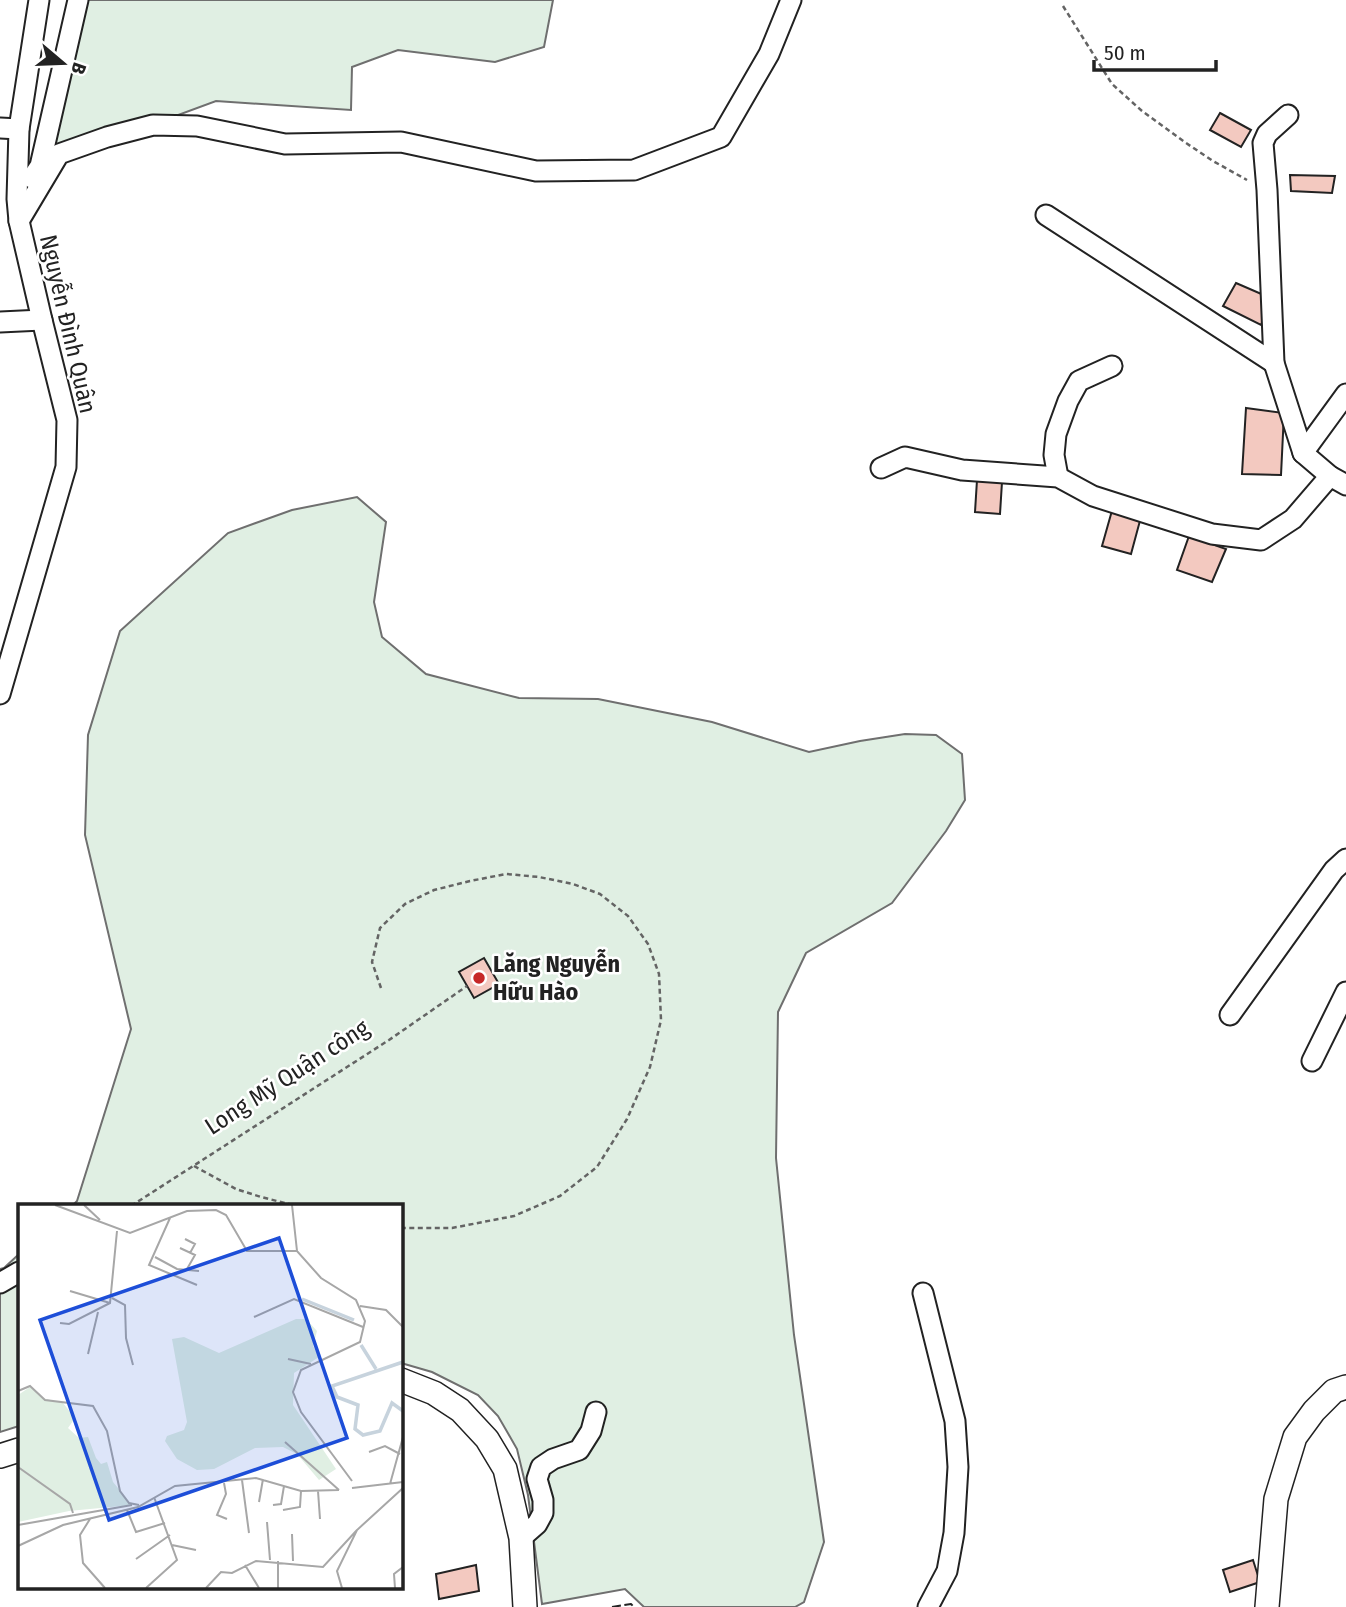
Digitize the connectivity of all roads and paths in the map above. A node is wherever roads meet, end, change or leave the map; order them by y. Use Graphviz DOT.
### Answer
graph roads {
  1 [pos="39,0"];
  2 [pos="78,0"];
  3 [pos="791,0"];
  4 [pos="1063,6"];
  5 [pos="1288,115"];
  6 [pos="9,129"];
  7 [pos="1266,190"];
  8 [pos="17,199"];
  9 [pos="1046,215"];
  10 [pos="19,221"];
  11 [pos="42,320"];
  12 [pos="0,322"];
  13 [pos="1273,363"];
  14 [pos="1112,366"];
  15 [pos="1346,394"];
  16 [pos="1303,453"];
  17 [pos="881,468"];
  18 [pos="1058,477"];
  19 [pos="1338,480"];
  20 [pos="0,694"];
  21 [pos="1346,859"];
  22 [pos="467,986"];
  23 [pos="381,988"];
  24 [pos="1346,992"];
  25 [pos="1230,1015"];
  26 [pos="1312,1061"];
  27 [pos="194,1166"];
  28 [pos="134,1204"];
  29 [pos="289,1204"];
  30 [pos="402,1228"];
  31 [pos="18,1273"];
  32 [pos="0,1283"];
  33 [pos="923,1293"];
  34 [pos="402,1380"];
  35 [pos="1346,1387"];
  36 [pos="596,1412"];
  37 [pos="18,1450"];
  38 [pos="0,1456"];
  39 [pos="521,1538"];
  40 [pos="525,1607"];
  41 [pos="928,1607"];
  42 [pos="1267,1607"];
  1 -- 6 [label="street, Nguyễn Đình Quân"];
  2 -- 8 [label="street"];
  3 -- 10 [label="street"];
  4 -- 7 [label="path"];
  5 -- 7 [label="street"];
  6 -- 8 [label="street, Nguyễn Đình Quân"];
  7 -- 13 [label="street"];
  8 -- 10 [label="street, Nguyễn Đình Quân"];
  9 -- 13 [label="street"];
  10 -- 11 [label="street, Nguyễn Đình Quân"];
  11 -- 12 [label="street"];
  11 -- 20 [label="street, Nguyễn Đình Quân"];
  13 -- 16 [label="street"];
  14 -- 18 [label="street"];
  15 -- 16 [label="street"];
  16 -- 19 [label="street"];
  17 -- 18 [label="street"];
  18 -- 19 [label="street"];
  21 -- 25 [label="street"];
  22 -- 27 [label="path, Long Mỹ Quận công"];
  23 -- 30 [label="path"];
  24 -- 26 [label="street"];
  27 -- 28 [label="path, Long Mỹ Quận công"];
  27 -- 29 [label="path"];
  31 -- 32 [label="street"];
  33 -- 41 [label="street"];
  34 -- 39 [label="main road"];
  35 -- 42 [label="main road"];
  36 -- 39 [label="street"];
  37 -- 38 [label="main road"];
  39 -- 40 [label="main road"];
}
